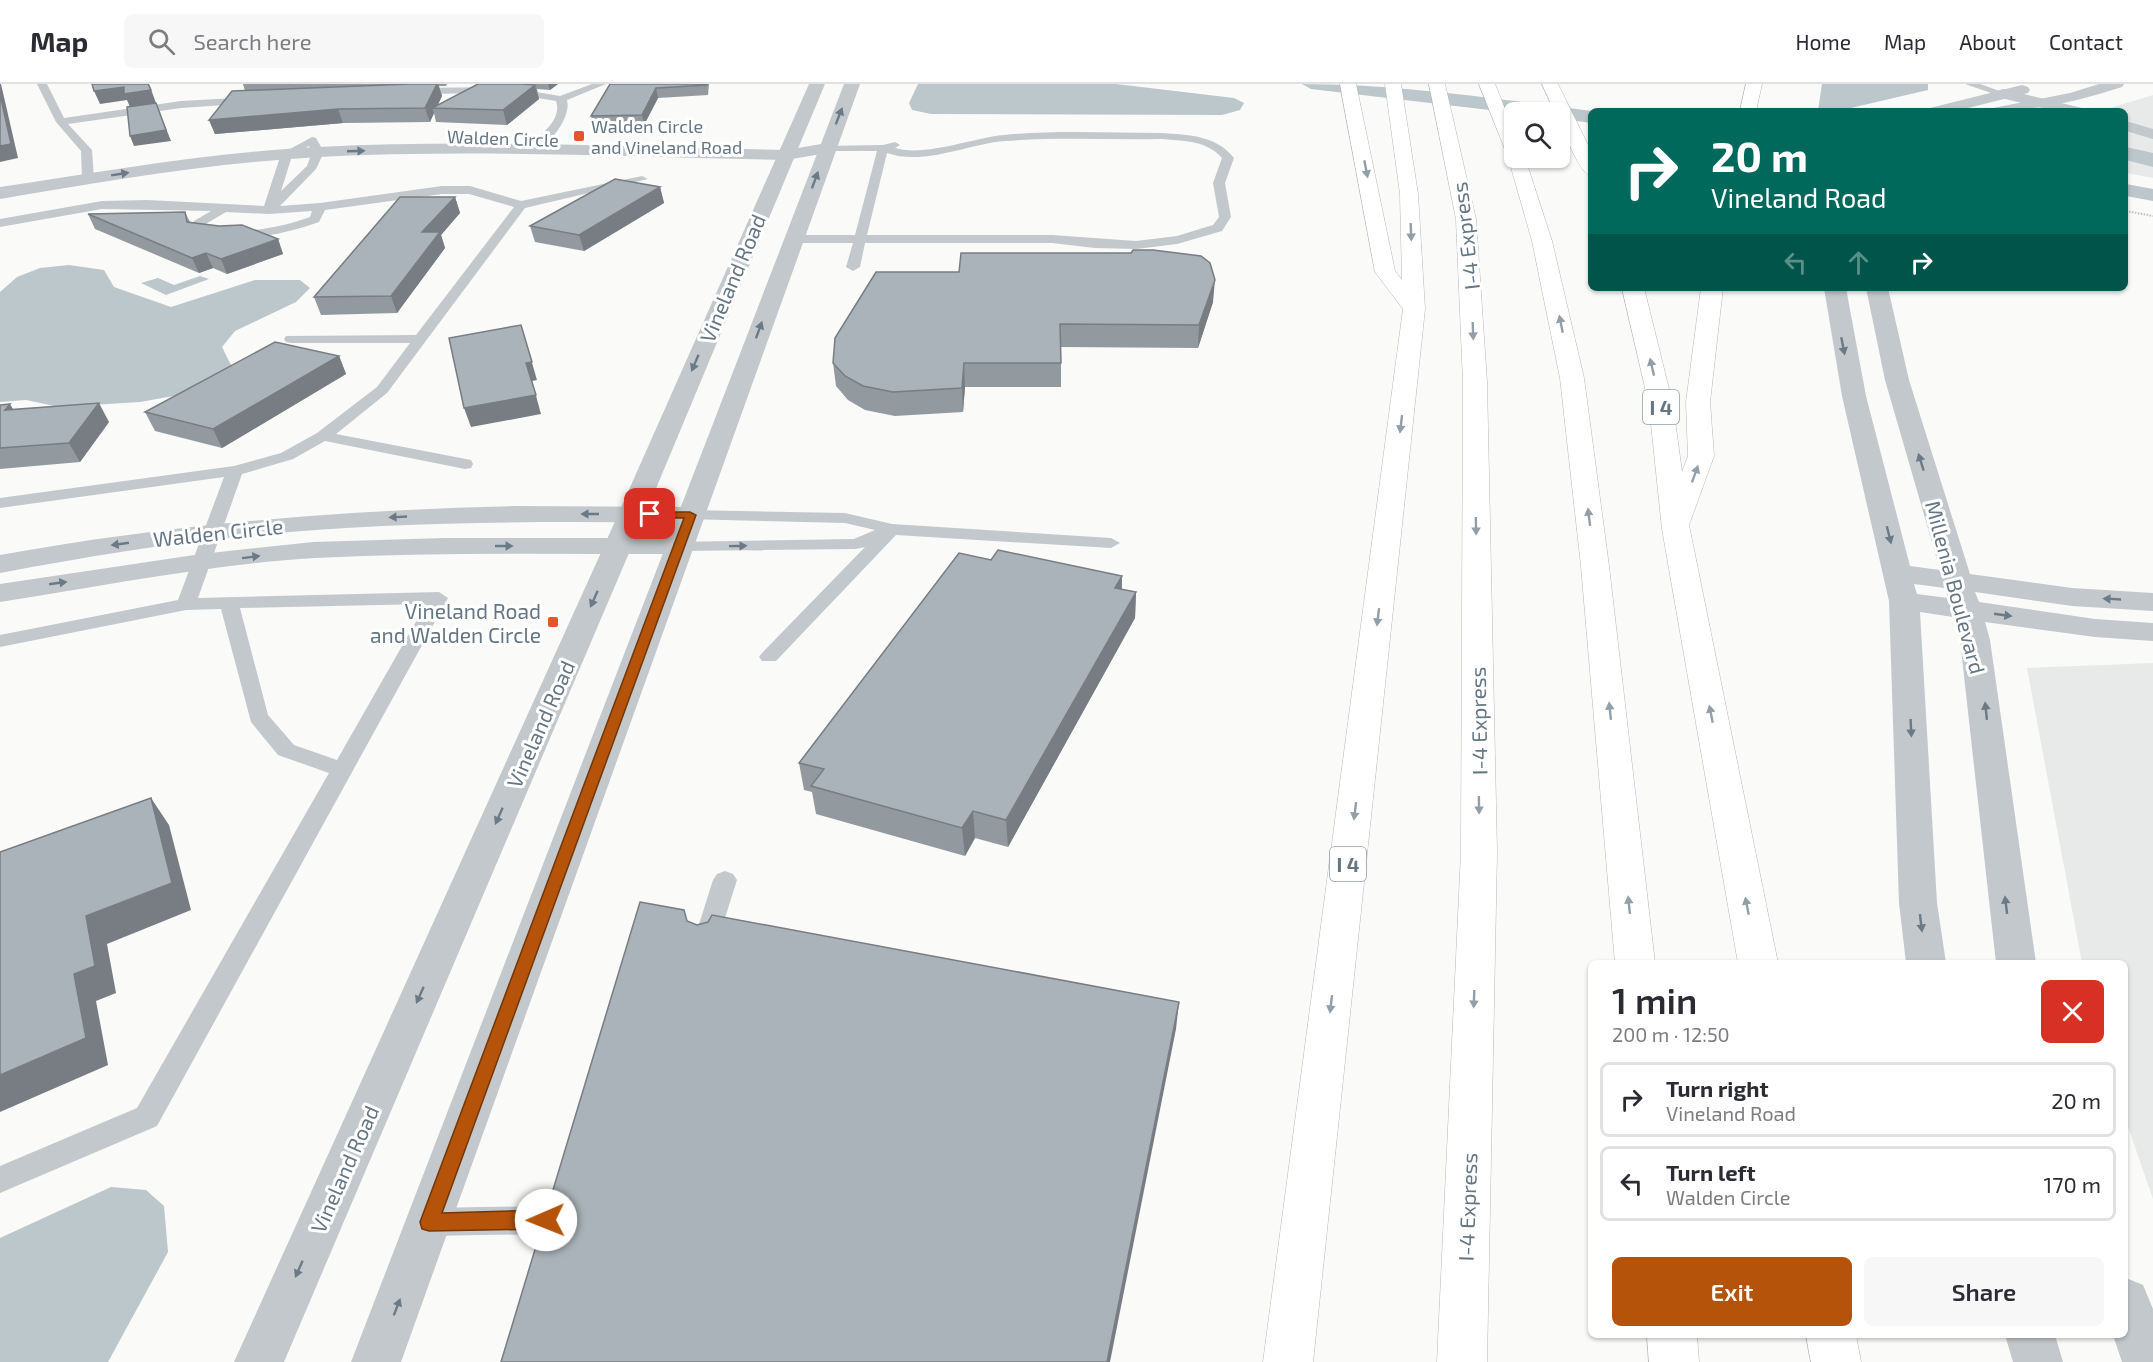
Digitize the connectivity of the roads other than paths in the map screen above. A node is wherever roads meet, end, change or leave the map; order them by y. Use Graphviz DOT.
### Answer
graph roads {
  1 [pos="42,84"];
  2 [pos="600,84"];
  3 [pos="817,84"];
  4 [pos="852,84"];
  5 [pos="1348,84"];
  6 [pos="1393,84"];
  7 [pos="1437,84"];
  8 [pos="1487,84"];
  9 [pos="1754,84"];
  10 [pos="1970,84"];
  11 [pos="2043,84"];
  12 [pos="2116,84"];
  13 [pos="1553,90"];
  14 [pos="402,91"];
  15 [pos="2003,94"];
  16 [pos="262,99"];
  17 [pos="561,99"];
  18 [pos="2035,106"];
  19 [pos="1749,108"];
  20 [pos="1948,108"];
  21 [pos="2051,108"];
  22 [pos="61,122"];
  23 [pos="1504,126"];
  24 [pos="2128,127"];
  25 [pos="2153,134"];
  26 [pos="2128,139"];
  27 [pos="536,145"];
  28 [pos="2153,145"];
  29 [pos="315,146"];
  30 [pos="827,148"];
  31 [pos="883,148"];
  32 [pos="788,149"];
  33 [pos="287,154"];
  34 [pos="1588,164"];
  35 [pos="1519,168"];
  36 [pos="89,172"];
  37 [pos="642,179"];
  38 [pos="0,180"];
  39 [pos="0,194"];
  40 [pos="521,205"];
  41 [pos="225,207"];
  42 [pos="320,207"];
  43 [pos="268,210"];
  44 [pos="0,223"];
  45 [pos="861,238"];
  46 [pos="793,239"];
  47 [pos="853,267"];
  48 [pos="1634,291"];
  49 [pos="1712,291"];
  50 [pos="1836,291"];
  51 [pos="1878,291"];
  52 [pos="1414,309"];
  53 [pos="291,339"];
  54 [pos="420,339"];
  55 [pos="323,436"];
  56 [pos="465,464"];
  57 [pos="234,471"];
  58 [pos="0,503"];
  59 [pos="690,515"];
  60 [pos="1676,529"];
  61 [pos="624,530"];
  62 [pos="892,530"];
  63 [pos="212,531"];
  64 [pos="1111,543"];
  65 [pos="679,546"];
  66 [pos="201,563"];
  67 [pos="0,564"];
  68 [pos="1901,587"];
  69 [pos="0,593"];
  70 [pos="1963,596"];
  71 [pos="2153,602"];
  72 [pos="229,603"];
  73 [pos="186,604"];
  74 [pos="2153,632"];
  75 [pos="0,641"];
  76 [pos="769,657"];
  77 [pos="343,770"];
  78 [pos="725,880"];
  79 [pos="706,939"];
  80 [pos="1635,960"];
  81 [pos="1757,960"];
  82 [pos="1926,960"];
  83 [pos="2015,960"];
  84 [pos="0,1180"];
  85 [pos="546,1220"];
  86 [pos="429,1222"];
  87 [pos="2128,1308"];
  88 [pos="1672,1338"];
  89 [pos="1832,1338"];
  90 [pos="2031,1338"];
  91 [pos="259,1362"];
  92 [pos="376,1362"];
  93 [pos="1288,1362"];
  94 [pos="1462,1362"];
  95 [pos="1674,1362"];
  96 [pos="1836,1362"];
  97 [pos="2038,1362"];
  98 [pos="2147,1362"];
  1 -- 22 [label="lane"];
  2 -- 17 [label="lane"];
  3 -- 32 [label="street, Vineland Road"];
  30 -- 4 [label="street, Vineland Road, one-way"];
  5 -- 52 [label="highway, one-way"];
  6 -- 52 [label="highway, I 4, one-way"];
  7 -- 94 [label="highway, I-4 Express, one-way"];
  8 -- 23 [label="highway"];
  9 -- 19 [label="highway"];
  10 -- 15 [label="lane"];
  11 -- 15 [label="street"];
  12 -- 18 [label="street"];
  13 -- 34 [label="highway"];
  14 -- 17 [label="lane"];
  15 -- 18 [label="street"];
  15 -- 20 [label="street"];
  16 -- 22 [label="lane"];
  17 -- 27 [label="lane"];
  18 -- 21 [label="street"];
  22 -- 36 [label="lane"];
  24 -- 25 [label="street"];
  26 -- 28 [label="street"];
  27 -- 29 [label="street, Walden Circle"];
  27 -- 32 [label="street, Walden Circle"];
  29 -- 33 [label="street, Walden Circle"];
  29 -- 36 [label="street, Walden Circle"];
  29 -- 43 [label="lane"];
  30 -- 31 [label="lane"];
  30 -- 32 [label="street, Walden Circle"];
  46 -- 30 [label="street, Vineland Road, one-way"];
  31 -- 45 [label="lane"];
  31 -- 45 [label="lane"];
  32 -- 61 [label="street, Vineland Road, one-way"];
  36 -- 33 [label="street, Walden Circle, one-way"];
  33 -- 43 [label="lane"];
  80 -- 35 [label="highway, one-way"];
  36 -- 38 [label="street, Walden Circle"];
  36 -- 39 [label="street, Walden Circle"];
  37 -- 40 [label="lane"];
  40 -- 42 [label="lane"];
  40 -- 54 [label="lane"];
  41 -- 42 [label="lane"];
  41 -- 43 [label="lane"];
  41 -- 44 [label="lane"];
  42 -- 43 [label="lane"];
  45 -- 46 [label="lane"];
  45 -- 47 [label="lane"];
  59 -- 46 [label="street, Vineland Road, one-way"];
  60 -- 48 [label="highway, I 4, one-way"];
  60 -- 49 [label="highway, one-way"];
  50 -- 68 [label="street, one-way"];
  70 -- 51 [label="street, Millenia Boulevard, one-way"];
  52 -- 93 [label="highway, I 4, one-way"];
  53 -- 54 [label="lane"];
  54 -- 55 [label="lane"];
  55 -- 56 [label="lane"];
  55 -- 57 [label="lane"];
  57 -- 58 [label="lane"];
  57 -- 63 [label="lane"];
  59 -- 61 [label="street, Walden Circle"];
  59 -- 62 [label="lane"];
  59 -- 65 [label="street, Vineland Road"];
  81 -- 60 [label="highway, I 4, one-way"];
  61 -- 63 [label="street, Walden Circle, one-way"];
  61 -- 65 [label="street, Walden Circle"];
  66 -- 61 [label="street, Walden Circle, one-way"];
  61 -- 91 [label="street, Vineland Road, one-way"];
  62 -- 64 [label="lane"];
  65 -- 62 [label="lane, one-way"];
  62 -- 76 [label="lane"];
  63 -- 66 [label="lane"];
  63 -- 67 [label="street, Walden Circle, one-way"];
  65 -- 86 [label="street, Vineland Road"];
  69 -- 66 [label="street, Walden Circle, one-way"];
  66 -- 73 [label="lane"];
  68 -- 70 [label="street"];
  68 -- 82 [label="street, one-way"];
  71 -- 70 [label="street, one-way"];
  70 -- 74 [label="street, one-way"];
  83 -- 70 [label="street, Millenia Boulevard, one-way"];
  72 -- 73 [label="lane"];
  72 -- 77 [label="lane"];
  72 -- 77 [label="lane"];
  73 -- 75 [label="lane"];
  77 -- 84 [label="lane"];
  78 -- 79 [label="lane"];
  85 -- 86 [label="lane"];
  92 -- 86 [label="street, Vineland Road, one-way"];
  87 -- 98 [label="street"];
  88 -- 95 [label="highway"];
  89 -- 96 [label="highway"];
  90 -- 97 [label="street"];
}
